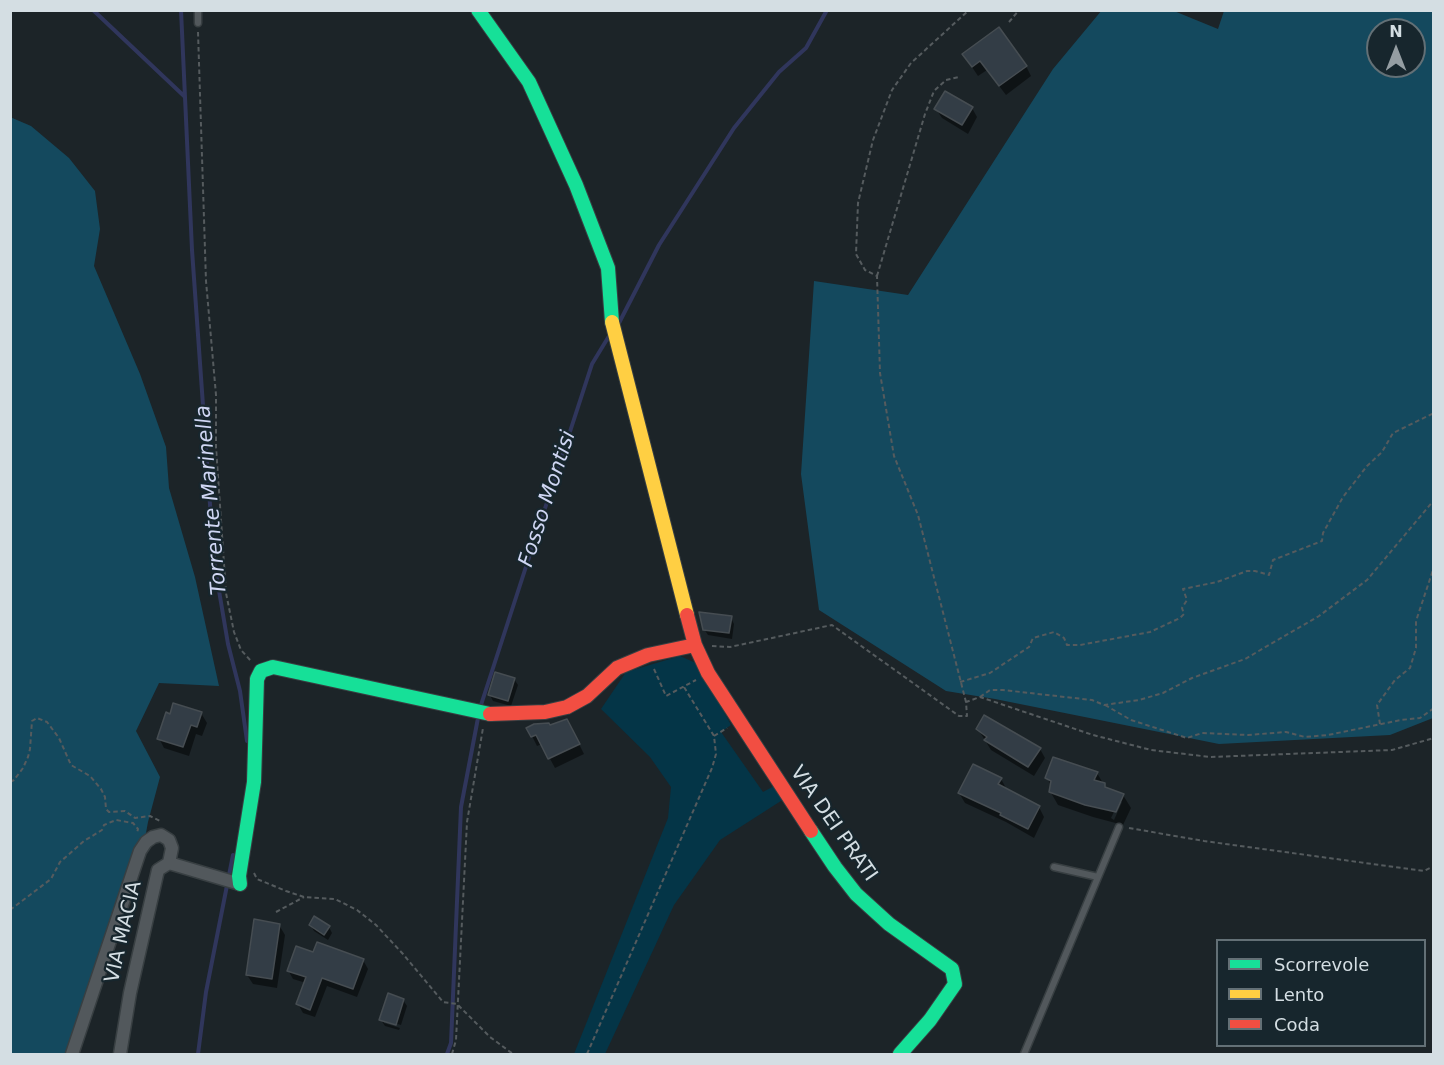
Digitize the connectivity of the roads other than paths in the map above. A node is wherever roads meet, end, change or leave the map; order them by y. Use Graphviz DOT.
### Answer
graph roads {
  1 [pos="198,10"];
  2 [pos="478,10"];
  3 [pos="198,23"];
  4 [pos="695,645"];
  5 [pos="1119,827"];
  6 [pos="169,863"];
  7 [pos="1054,867"];
  8 [pos="1098,877"];
  9 [pos="238,882"];
  10 [pos="72,1054"];
  11 [pos="120,1054"];
  12 [pos="900,1054"];
  13 [pos="1024,1054"];
  1 -- 3 [label="lane"];
  2 -- 4 [label="street, VIA DEI PRATI"];
  4 -- 9 [label="street"];
  4 -- 12 [label="street, VIA DEI PRATI"];
  5 -- 8 [label="lane"];
  6 -- 9 [label="street"];
  6 -- 10 [label="street, VIA MACIA"];
  6 -- 11 [label="street, VIA MACIA"];
  7 -- 8 [label="lane"];
  8 -- 13 [label="lane"];
}
